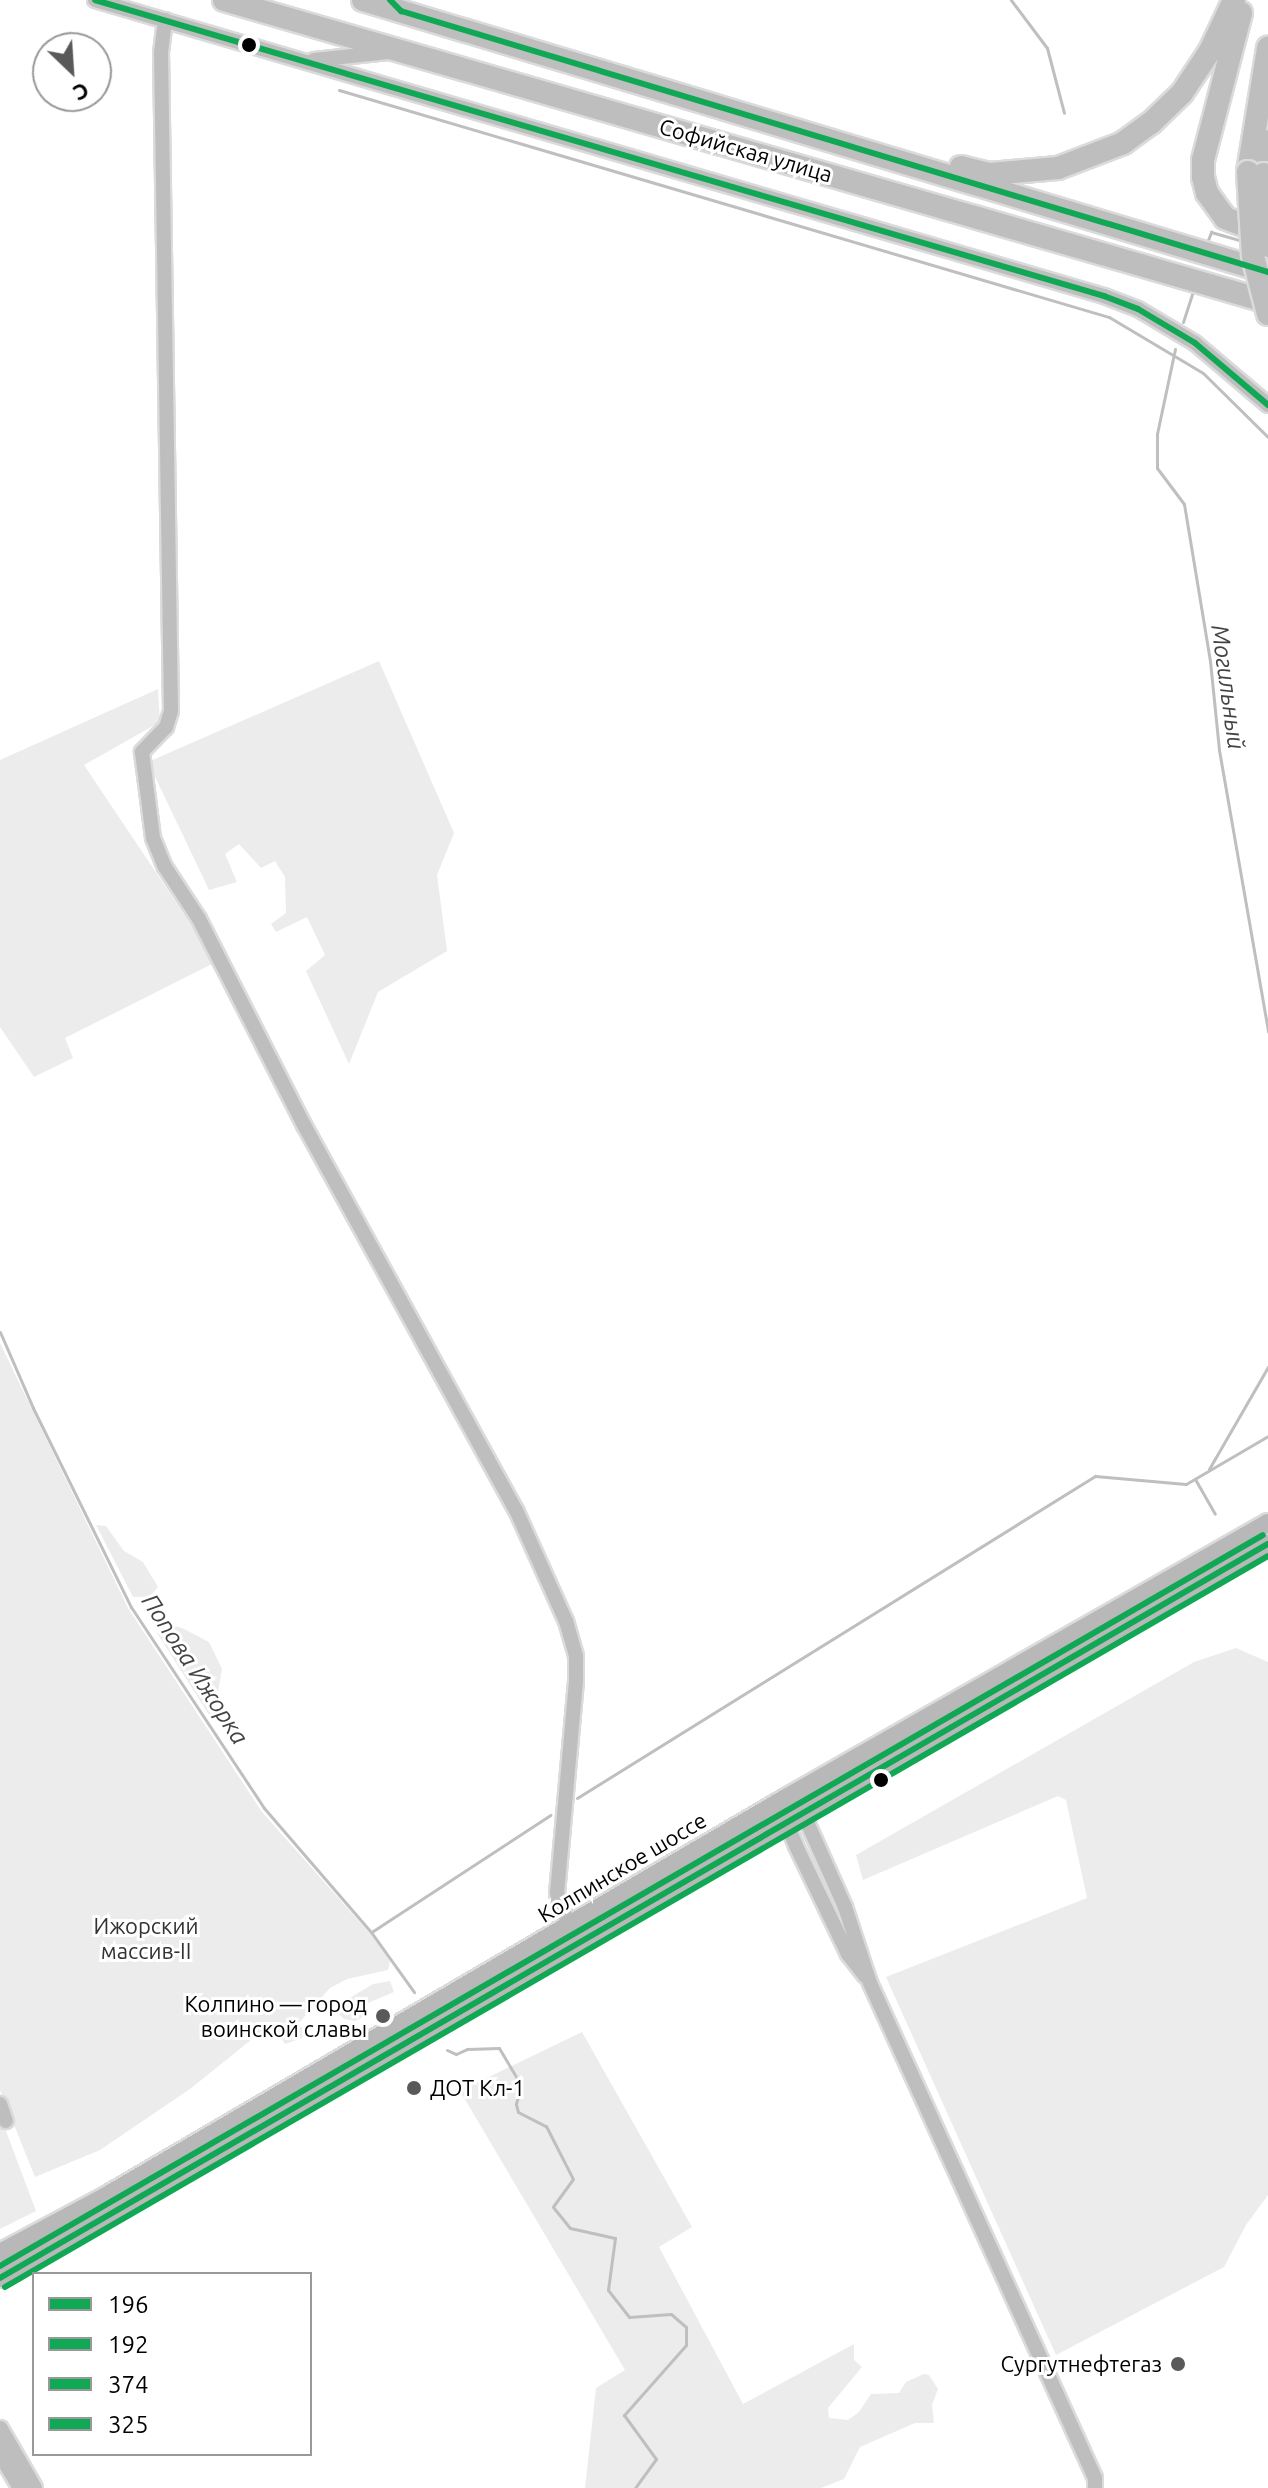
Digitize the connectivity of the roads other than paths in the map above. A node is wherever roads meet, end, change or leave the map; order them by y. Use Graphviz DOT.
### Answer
graph roads {
  1 [pos="95,0"];
  2 [pos="224,0"];
  3 [pos="363,0"];
  4 [pos="1234,0"];
  5 [pos="1244,0"];
  6 [pos="395,5"];
  7 [pos="165,20"];
  8 [pos="1268,48"];
  9 [pos="396,51"];
  10 [pos="297,60"];
  11 [pos="580,65"];
  12 [pos="554,98"];
  13 [pos="800,134"];
  14 [pos="1268,141"];
  15 [pos="1256,173"];
  16 [pos="1268,228"];
  17 [pos="1268,246"];
  18 [pos="1268,272"];
  19 [pos="1268,302"];
  20 [pos="1268,314"];
  21 [pos="1268,405"];
  22 [pos="1268,1523"];
  23 [pos="1268,1544"];
  24 [pos="786,1798"];
  25 [pos="803,1813"];
  26 [pos="786,1822"];
  27 [pos="571,1924"];
  28 [pos="870,1983"];
  29 [pos="0,2104"];
  30 [pos="6,2121"];
  31 [pos="0,2253"];
  32 [pos="0,2278"];
  33 [pos="0,2429"];
  34 [pos="0,2453"];
  35 [pos="1099,2485"];
  36 [pos="21,2488"];
  37 [pos="34,2488"];
  1 -- 7 [label="street"];
  2 -- 9 [label="main road, Софийская улица"];
  3 -- 6 [label="main road, Софийская улица"];
  4 -- 13 [label="main road"];
  5 -- 16 [label="main road"];
  6 -- 11 [label="main road, Софийская улица"];
  7 -- 10 [label="street"];
  7 -- 27 [label="street"];
  8 -- 15 [label="main road"];
  9 -- 10 [label="street"];
  9 -- 12 [label="main road, Софийская улица"];
  10 -- 21 [label="street"];
  11 -- 12 [label="main road"];
  11 -- 13 [label="main road, Софийская улица"];
  12 -- 19 [label="main road, Софийская улица"];
  13 -- 18 [label="main road, Софийская улица"];
  14 -- 15 [label="main road"];
  15 -- 17 [label="main road, bridge"];
  15 -- 20 [label="main road, bridge"];
  22 -- 24 [label="main road, Колпинское шоссе"];
  23 -- 25 [label="main road, Колпинское шоссе"];
  24 -- 25 [label="street"];
  24 -- 26 [label="street"];
  24 -- 27 [label="main road, Колпинское шоссе"];
  25 -- 26 [label="main road, Колпинское шоссе"];
  25 -- 28 [label="street"];
  26 -- 28 [label="street"];
  26 -- 32 [label="main road, Колпинское шоссе"];
  27 -- 31 [label="main road, Колпинское шоссе"];
  28 -- 35 [label="street"];
  29 -- 30 [label="street"];
  33 -- 37 [label="street"];
  34 -- 36 [label="street"];
}
